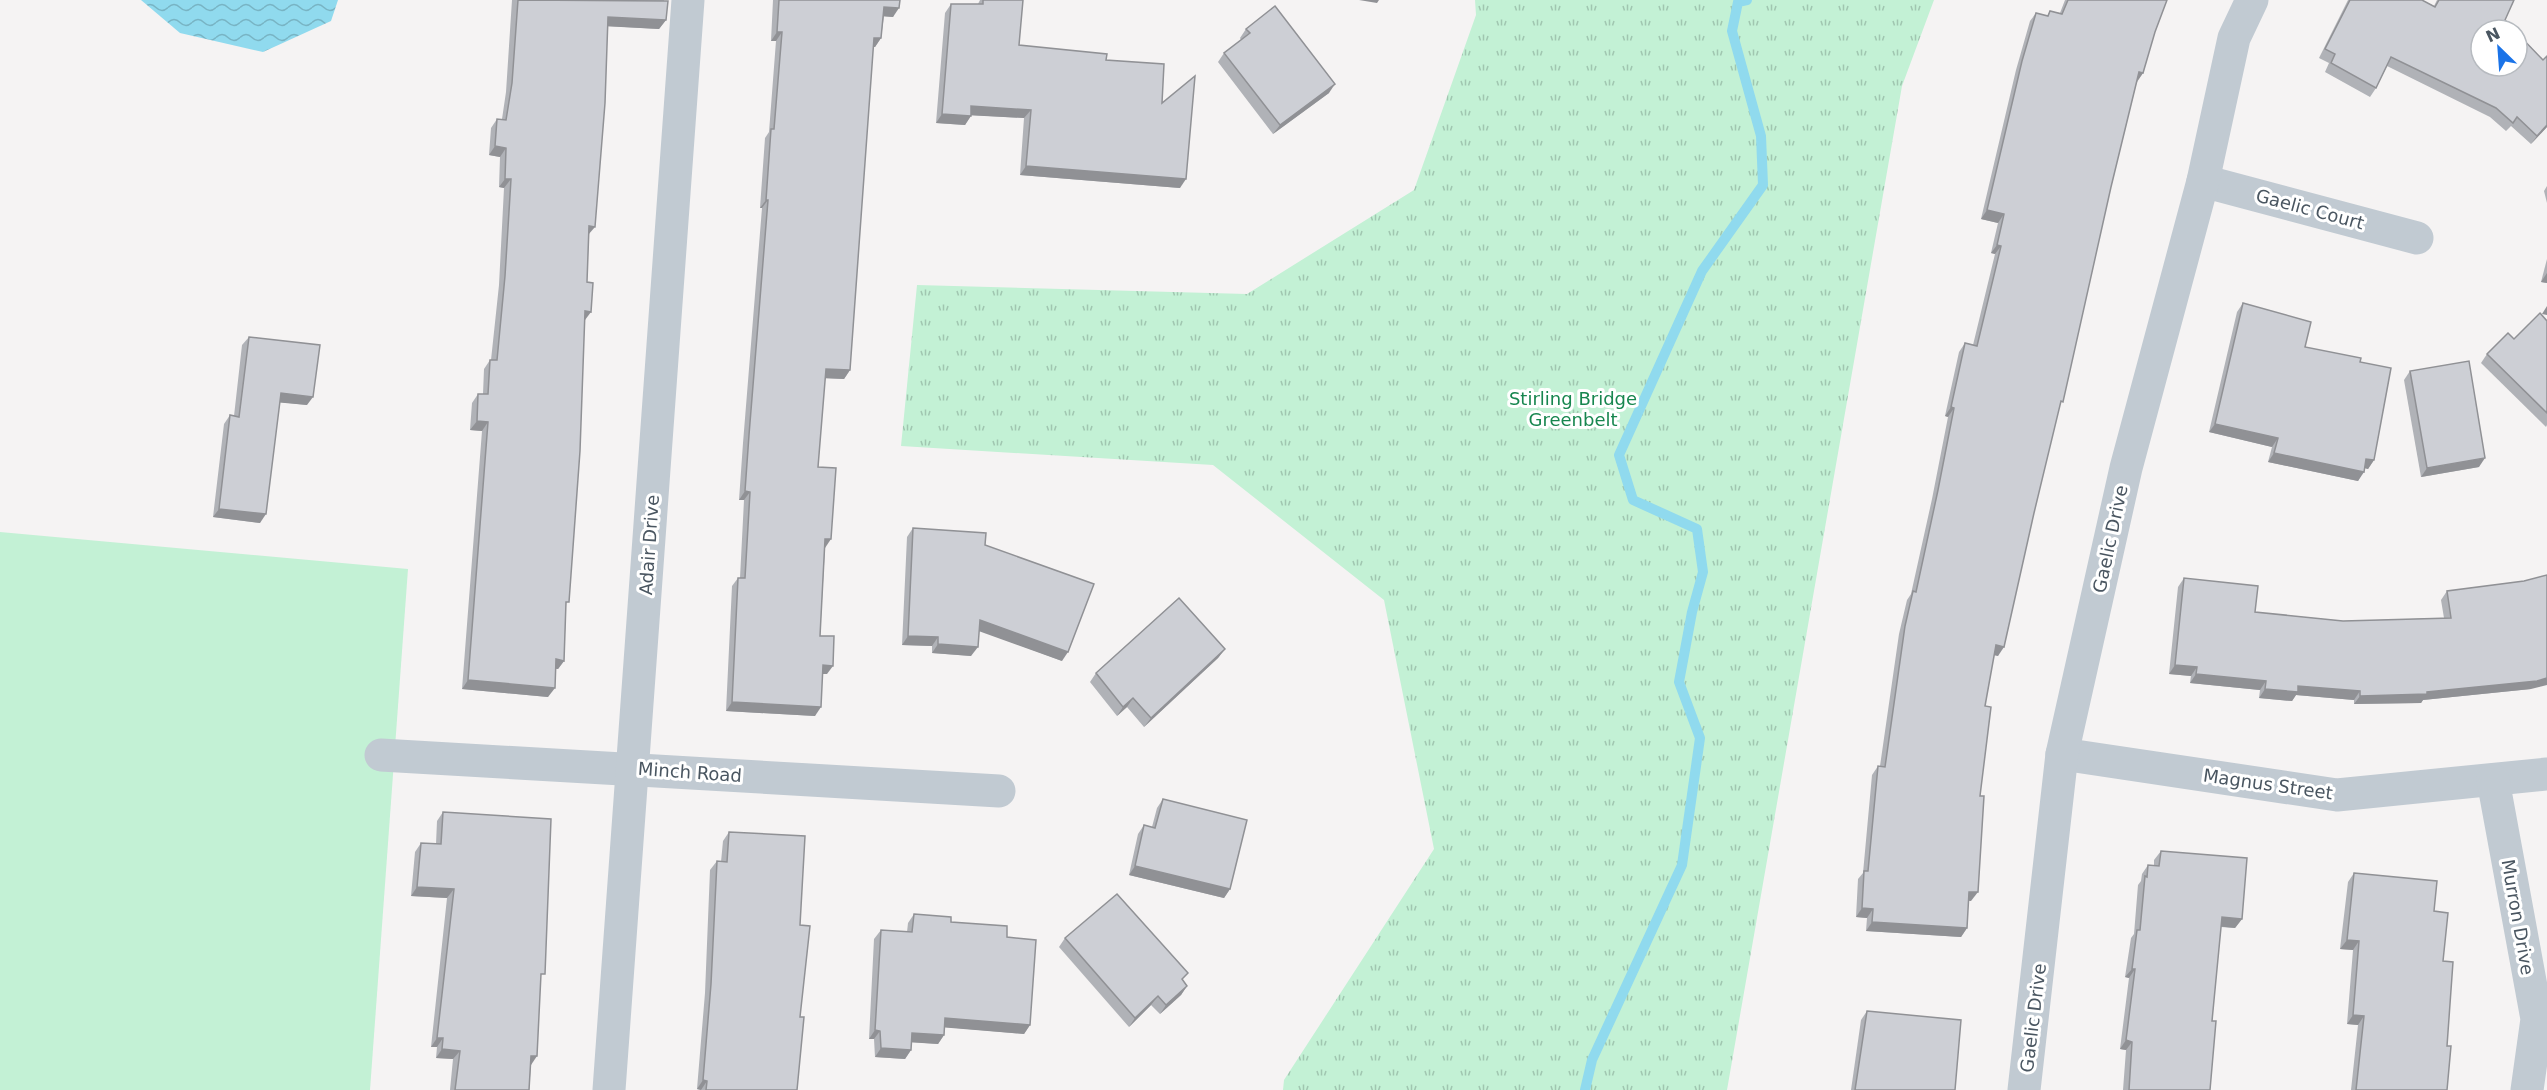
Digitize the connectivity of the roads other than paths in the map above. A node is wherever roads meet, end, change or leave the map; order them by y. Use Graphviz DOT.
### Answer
graph roads {
  1 [pos="688,0"];
  2 [pos="2252,0"];
  3 [pos="2204,181"];
  4 [pos="2417,238"];
  5 [pos="2062,754"];
  6 [pos="381,755"];
  7 [pos="632,768"];
  8 [pos="2547,774"];
  9 [pos="2493,780"];
  10 [pos="999,791"];
  11 [pos="609,1090"];
  12 [pos="2025,1090"];
  13 [pos="2527,1090"];
  1 -- 7 [label="street, Adair Drive"];
  2 -- 3 [label="street, Gaelic Drive"];
  3 -- 4 [label="street, Gaelic Court"];
  3 -- 5 [label="street, Gaelic Drive"];
  5 -- 9 [label="street, Magnus Street"];
  5 -- 12 [label="street, Gaelic Drive"];
  6 -- 7 [label="street, Minch Road"];
  7 -- 10 [label="street, Minch Road"];
  7 -- 11 [label="street, Adair Drive"];
  8 -- 9 [label="street, Magnus Street"];
  9 -- 13 [label="street, Murron Drive"];
}
